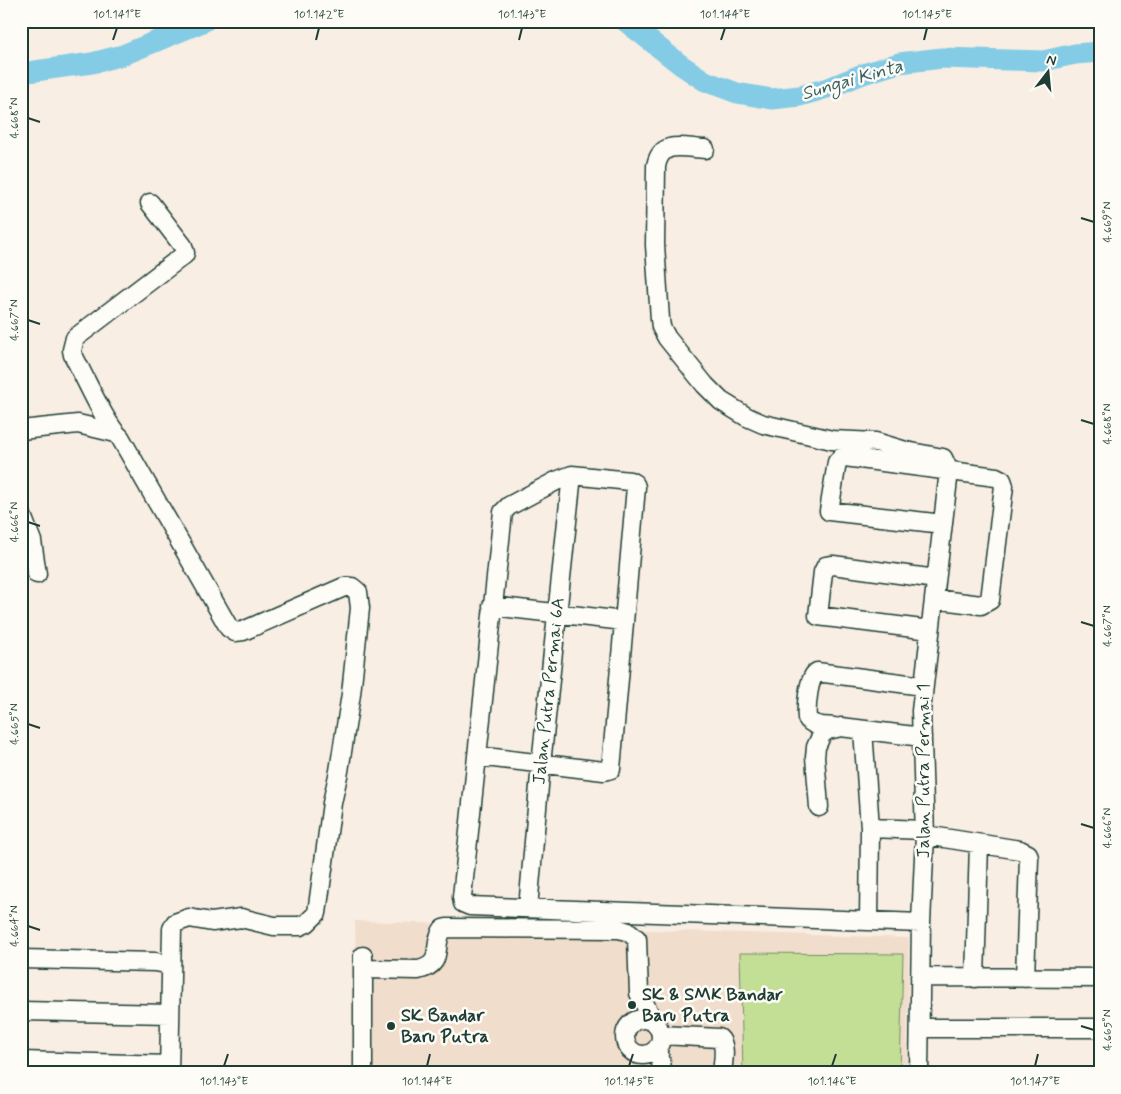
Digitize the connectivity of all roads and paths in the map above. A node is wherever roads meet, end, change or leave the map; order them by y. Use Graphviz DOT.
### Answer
graph roads {
  1 [pos="705,149"];
  2 [pos="150,203"];
  3 [pos="21,430"];
  4 [pos="116,433"];
  5 [pos="949,471"];
  6 [pos="572,475"];
  7 [pos="21,513"];
  8 [pos="943,524"];
  9 [pos="37,574"];
  10 [pos="936,579"];
  11 [pos="934,599"];
  12 [pos="492,606"];
  13 [pos="556,613"];
  14 [pos="624,621"];
  15 [pos="930,630"];
  16 [pos="923,686"];
  17 [pos="831,729"];
  18 [pos="863,730"];
  19 [pos="922,737"];
  20 [pos="477,756"];
  21 [pos="541,764"];
  22 [pos="819,807"];
  23 [pos="870,828"];
  24 [pos="925,832"];
  25 [pos="980,844"];
  26 [pos="528,908"];
  27 [pos="869,921"];
  28 [pos="920,923"];
  29 [pos="21,960"];
  30 [pos="170,970"];
  31 [pos="920,977"];
  32 [pos="975,978"];
  33 [pos="1025,978"];
  34 [pos="1100,978"];
  35 [pos="21,1010"];
  36 [pos="170,1014"];
  37 [pos="920,1028"];
  38 [pos="1100,1028"];
  39 [pos="658,1035"];
  40 [pos="21,1061"];
  41 [pos="169,1069"];
  42 [pos="363,1073"];
  43 [pos="663,1073"];
  44 [pos="722,1073"];
  45 [pos="920,1073"];
  1 -- 5 [label="street"];
  2 -- 4 [label="street"];
  3 -- 4 [label="street"];
  4 -- 30 [label="street"];
  5 -- 8 [label="street, Jalan Putra Permai 1"];
  5 -- 8 [label="street"];
  5 -- 11 [label="street"];
  6 -- 12 [label="street"];
  6 -- 13 [label="street, Jalan Putra Permai 6A"];
  6 -- 14 [label="street"];
  7 -- 9 [label="street"];
  8 -- 10 [label="street, Jalan Putra Permai 1"];
  10 -- 11 [label="street, Jalan Putra Permai 1"];
  10 -- 15 [label="street"];
  11 -- 15 [label="street, Jalan Putra Permai 1"];
  12 -- 13 [label="street"];
  12 -- 20 [label="street"];
  13 -- 14 [label="street"];
  13 -- 21 [label="street, Jalan Putra Permai 6A"];
  14 -- 21 [label="street"];
  15 -- 16 [label="street, Jalan Putra Permai 1"];
  16 -- 17 [label="street"];
  16 -- 19 [label="street, Jalan Putra Permai 1"];
  17 -- 18 [label="street"];
  17 -- 22 [label="street"];
  18 -- 19 [label="street"];
  18 -- 23 [label="street"];
  19 -- 24 [label="street, Jalan Putra Permai 1"];
  20 -- 21 [label="street"];
  20 -- 26 [label="street"];
  21 -- 26 [label="street, Jalan Putra Permai 6A"];
  23 -- 24 [label="street"];
  23 -- 27 [label="street"];
  24 -- 25 [label="street"];
  24 -- 28 [label="street, Jalan Putra Permai 1"];
  25 -- 32 [label="street"];
  25 -- 33 [label="street"];
  26 -- 27 [label="street"];
  27 -- 28 [label="street"];
  28 -- 31 [label="street, Jalan Putra Permai 1"];
  29 -- 30 [label="street"];
  30 -- 36 [label="street"];
  31 -- 32 [label="street"];
  31 -- 37 [label="street, Jalan Putra Permai 1"];
  32 -- 33 [label="street"];
  33 -- 34 [label="street"];
  35 -- 36 [label="street"];
  36 -- 41 [label="street"];
  37 -- 38 [label="street"];
  37 -- 45 [label="street, Jalan Putra Permai 1"];
  39 -- 42 [label="street"];
  39 -- 43 [label="street"];
  39 -- 44 [label="street"];
  40 -- 41 [label="street"];
}
